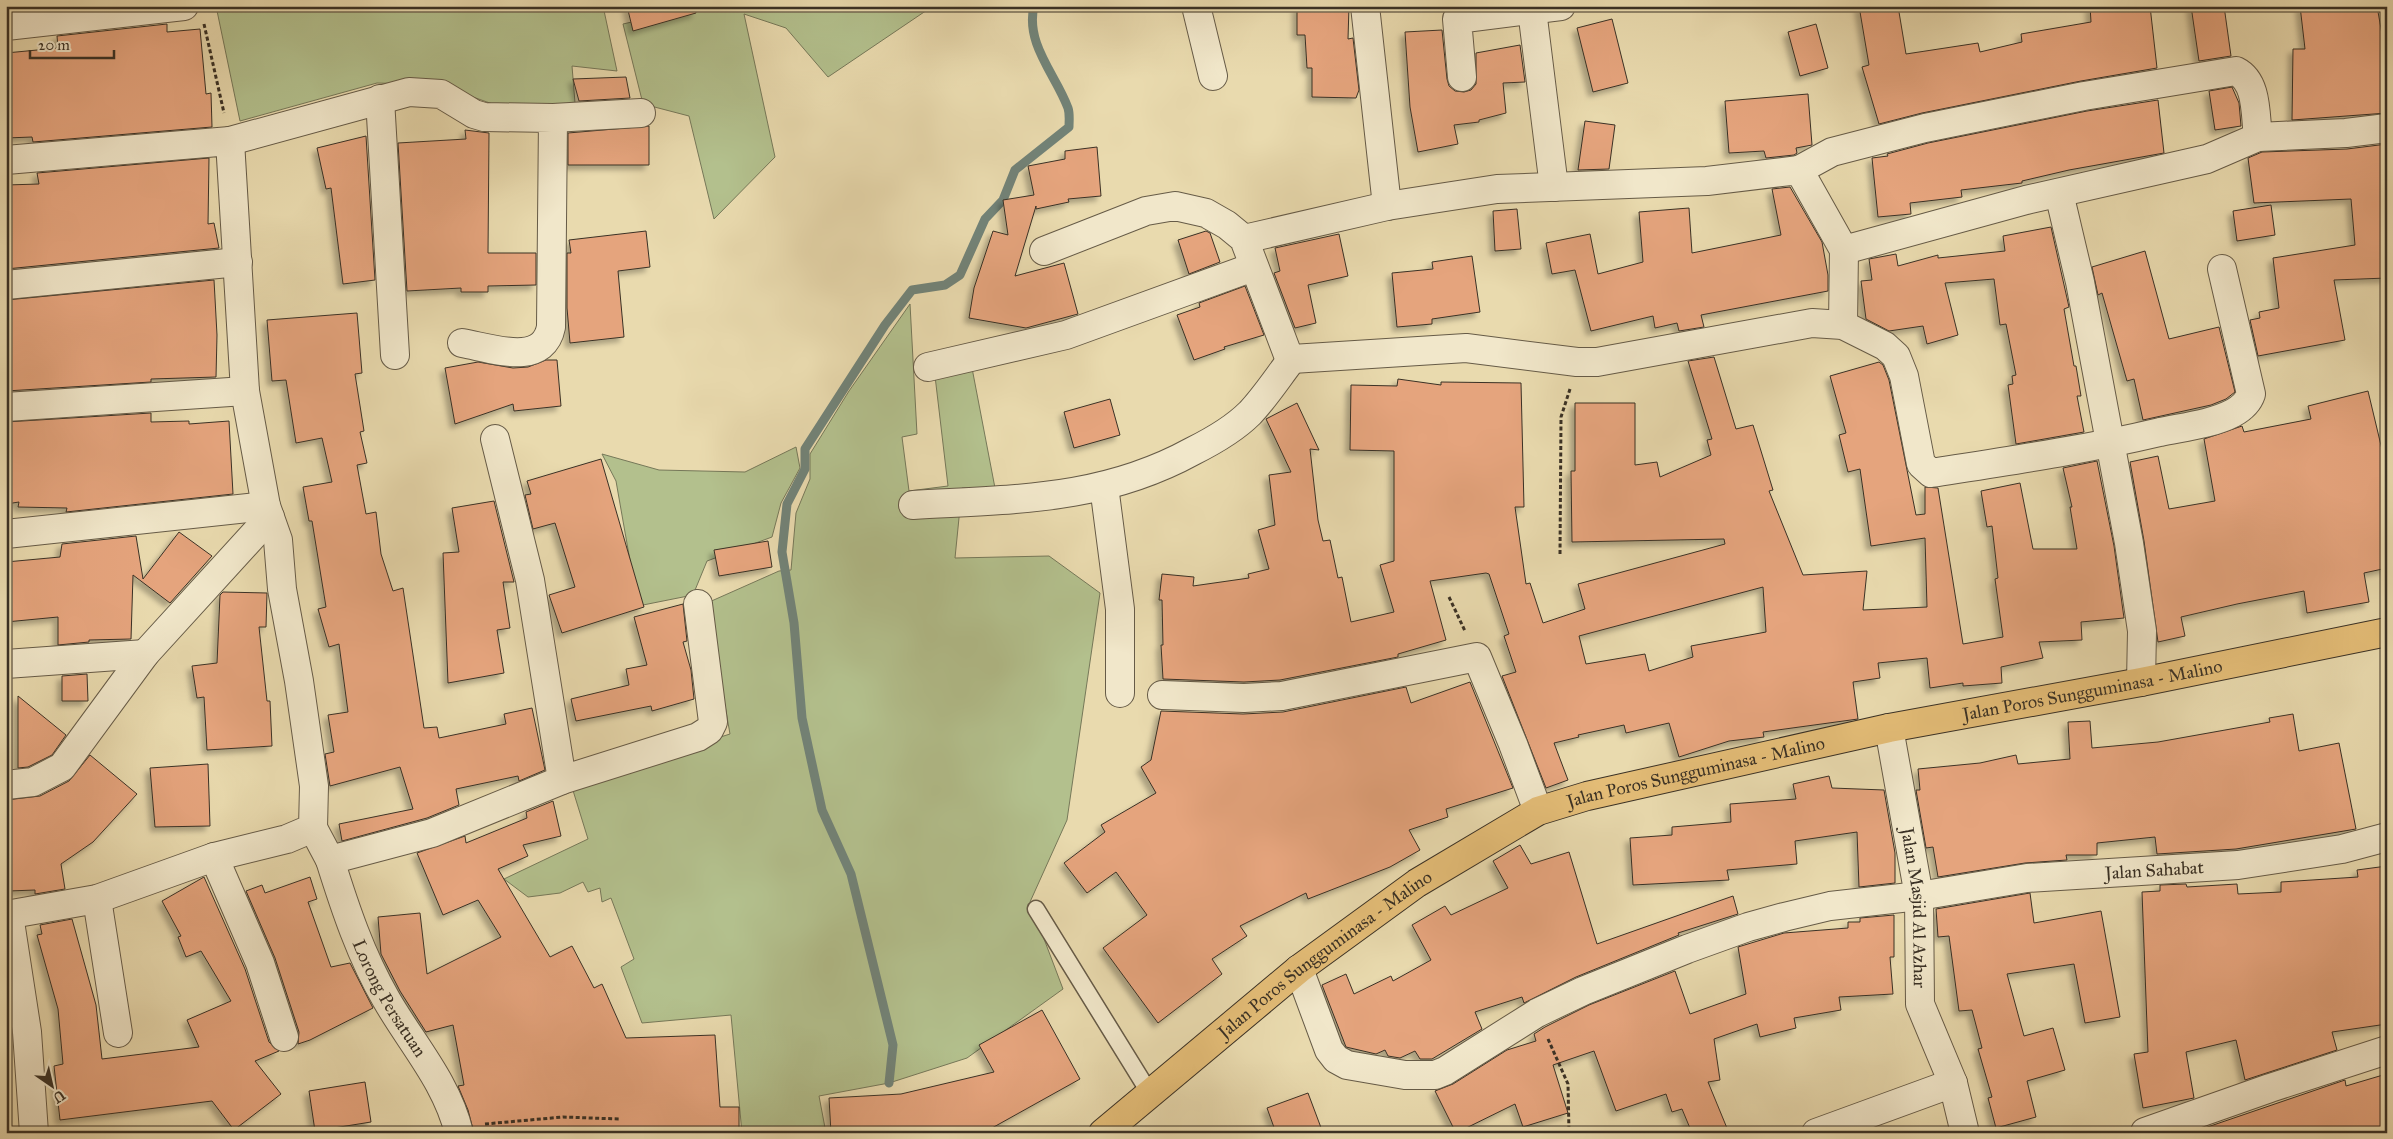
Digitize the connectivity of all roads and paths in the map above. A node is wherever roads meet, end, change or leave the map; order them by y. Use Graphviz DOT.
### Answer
graph roads {
  1 [pos="1196,6"];
  2 [pos="1365,6"];
  3 [pos="1561,6"];
  4 [pos="1532,10"];
  5 [pos="193,11"];
  6 [pos="6,26"];
  7 [pos="1213,76"];
  8 [pos="1462,77"];
  9 [pos="380,100"];
  10 [pos="641,113"];
  11 [pos="554,118"];
  12 [pos="2387,128"];
  13 [pos="2258,137"];
  14 [pos="230,141"];
  15 [pos="6,160"];
  16 [pos="1799,170"];
  17 [pos="1554,187"];
  18 [pos="2059,192"];
  19 [pos="1387,206"];
  20 [pos="1244,239"];
  21 [pos="1844,250"];
  22 [pos="1044,251"];
  23 [pos="238,262"];
  24 [pos="1253,267"];
  25 [pos="2222,269"];
  26 [pos="6,285"];
  27 [pos="1843,325"];
  28 [pos="462,343"];
  29 [pos="395,355"];
  30 [pos="1292,359"];
  31 [pos="1577,362"];
  32 [pos="928,367"];
  33 [pos="245,391"];
  34 [pos="6,407"];
  35 [pos="495,439"];
  36 [pos="2110,444"];
  37 [pos="1104,486"];
  38 [pos="913,505"];
  39 [pos="268,511"];
  40 [pos="6,534"];
  41 [pos="1560,554"];
  42 [pos="1449,597"];
  43 [pos="698,604"];
  44 [pos="2387,632"];
  45 [pos="145,654"];
  46 [pos="1477,657"];
  47 [pos="6,664"];
  48 [pos="2141,682"];
  49 [pos="1120,693"];
  50 [pos="1162,695"];
  51 [pos="1889,728"];
  52 [pos="562,780"];
  53 [pos="6,785"];
  54 [pos="1538,811"];
  55 [pos="313,828"];
  56 [pos="2387,837"];
  57 [pos="214,858"];
  58 [pos="330,860"];
  59 [pos="1919,896"];
  60 [pos="97,899"];
  61 [pos="1036,909"];
  62 [pos="8,915"];
  63 [pos="1299,969"];
  64 [pos="1537,1013"];
  65 [pos="118,1032"];
  66 [pos="284,1037"];
  67 [pos="2387,1050"];
  68 [pos="1953,1083"];
  69 [pos="1150,1092"];
  70 [pos="619,1119"];
  71 [pos="458,1130"];
  72 [pos="2145,1132"];
  73 [pos="34,1133"];
  74 [pos="1103,1133"];
  75 [pos="1569,1133"];
  76 [pos="1816,1133"];
  77 [pos="1965,1133"];
  1 -- 7 [label="street"];
  2 -- 19 [label="street"];
  3 -- 4 [label="street"];
  4 -- 8 [label="street"];
  4 -- 17 [label="street"];
  5 -- 6 [label="street"];
  5 -- 14 [label="path"];
  9 -- 11 [label="street"];
  9 -- 14 [label="street"];
  9 -- 29 [label="street"];
  10 -- 11 [label="street"];
  11 -- 28 [label="street"];
  12 -- 13 [label="street"];
  13 -- 16 [label="street"];
  13 -- 18 [label="street"];
  14 -- 15 [label="street"];
  14 -- 23 [label="street"];
  16 -- 17 [label="street"];
  16 -- 21 [label="street"];
  17 -- 19 [label="street"];
  18 -- 21 [label="street"];
  18 -- 36 [label="street"];
  19 -- 20 [label="street"];
  20 -- 22 [label="street"];
  20 -- 24 [label="street"];
  21 -- 27 [label="street"];
  23 -- 26 [label="street"];
  23 -- 33 [label="street"];
  24 -- 30 [label="street"];
  24 -- 32 [label="street"];
  25 -- 36 [label="street"];
  27 -- 31 [label="street"];
  27 -- 36 [label="street"];
  30 -- 31 [label="street"];
  30 -- 37 [label="street"];
  31 -- 41 [label="path"];
  33 -- 34 [label="street"];
  33 -- 39 [label="street"];
  35 -- 52 [label="street"];
  36 -- 48 [label="street"];
  37 -- 38 [label="street"];
  37 -- 49 [label="street"];
  39 -- 40 [label="street"];
  39 -- 45 [label="street"];
  39 -- 55 [label="street"];
  42 -- 46 [label="path"];
  43 -- 52 [label="street"];
  44 -- 48 [label="main road, Jalan Poros Sungguminasa - Malino"];
  45 -- 47 [label="street"];
  45 -- 53 [label="street"];
  46 -- 50 [label="street"];
  46 -- 54 [label="street"];
  48 -- 51 [label="main road, Jalan Poros Sungguminasa - Malino"];
  51 -- 54 [label="main road, Jalan Poros Sungguminasa - Malino"];
  51 -- 59 [label="street, Jalan Masjid Al Azhar"];
  52 -- 58 [label="street"];
  54 -- 63 [label="main road, Jalan Poros Sungguminasa - Malino"];
  55 -- 57 [label="street"];
  55 -- 58 [label="street, Lorong Persatuan"];
  56 -- 59 [label="street, Jalan Sahabat"];
  57 -- 60 [label="street"];
  57 -- 66 [label="street"];
  58 -- 71 [label="street, Lorong Persatuan"];
  59 -- 64 [label="street, Jalan Sahabat"];
  59 -- 68 [label="street, Jalan Masjid Al Azhar"];
  60 -- 62 [label="street"];
  60 -- 65 [label="street"];
  61 -- 69 [label="lane"];
  62 -- 73 [label="street"];
  63 -- 64 [label="street, Jalan Sahabat"];
  63 -- 69 [label="main road, Jalan Poros Sungguminasa - Malino"];
  64 -- 75 [label="path"];
  67 -- 72 [label="street"];
  68 -- 76 [label="street"];
  68 -- 77 [label="street, Jalan Masjid Al Azhar"];
  69 -- 74 [label="main road, Jalan Poros Sungguminasa - Malino"];
  70 -- 71 [label="path"];
}
